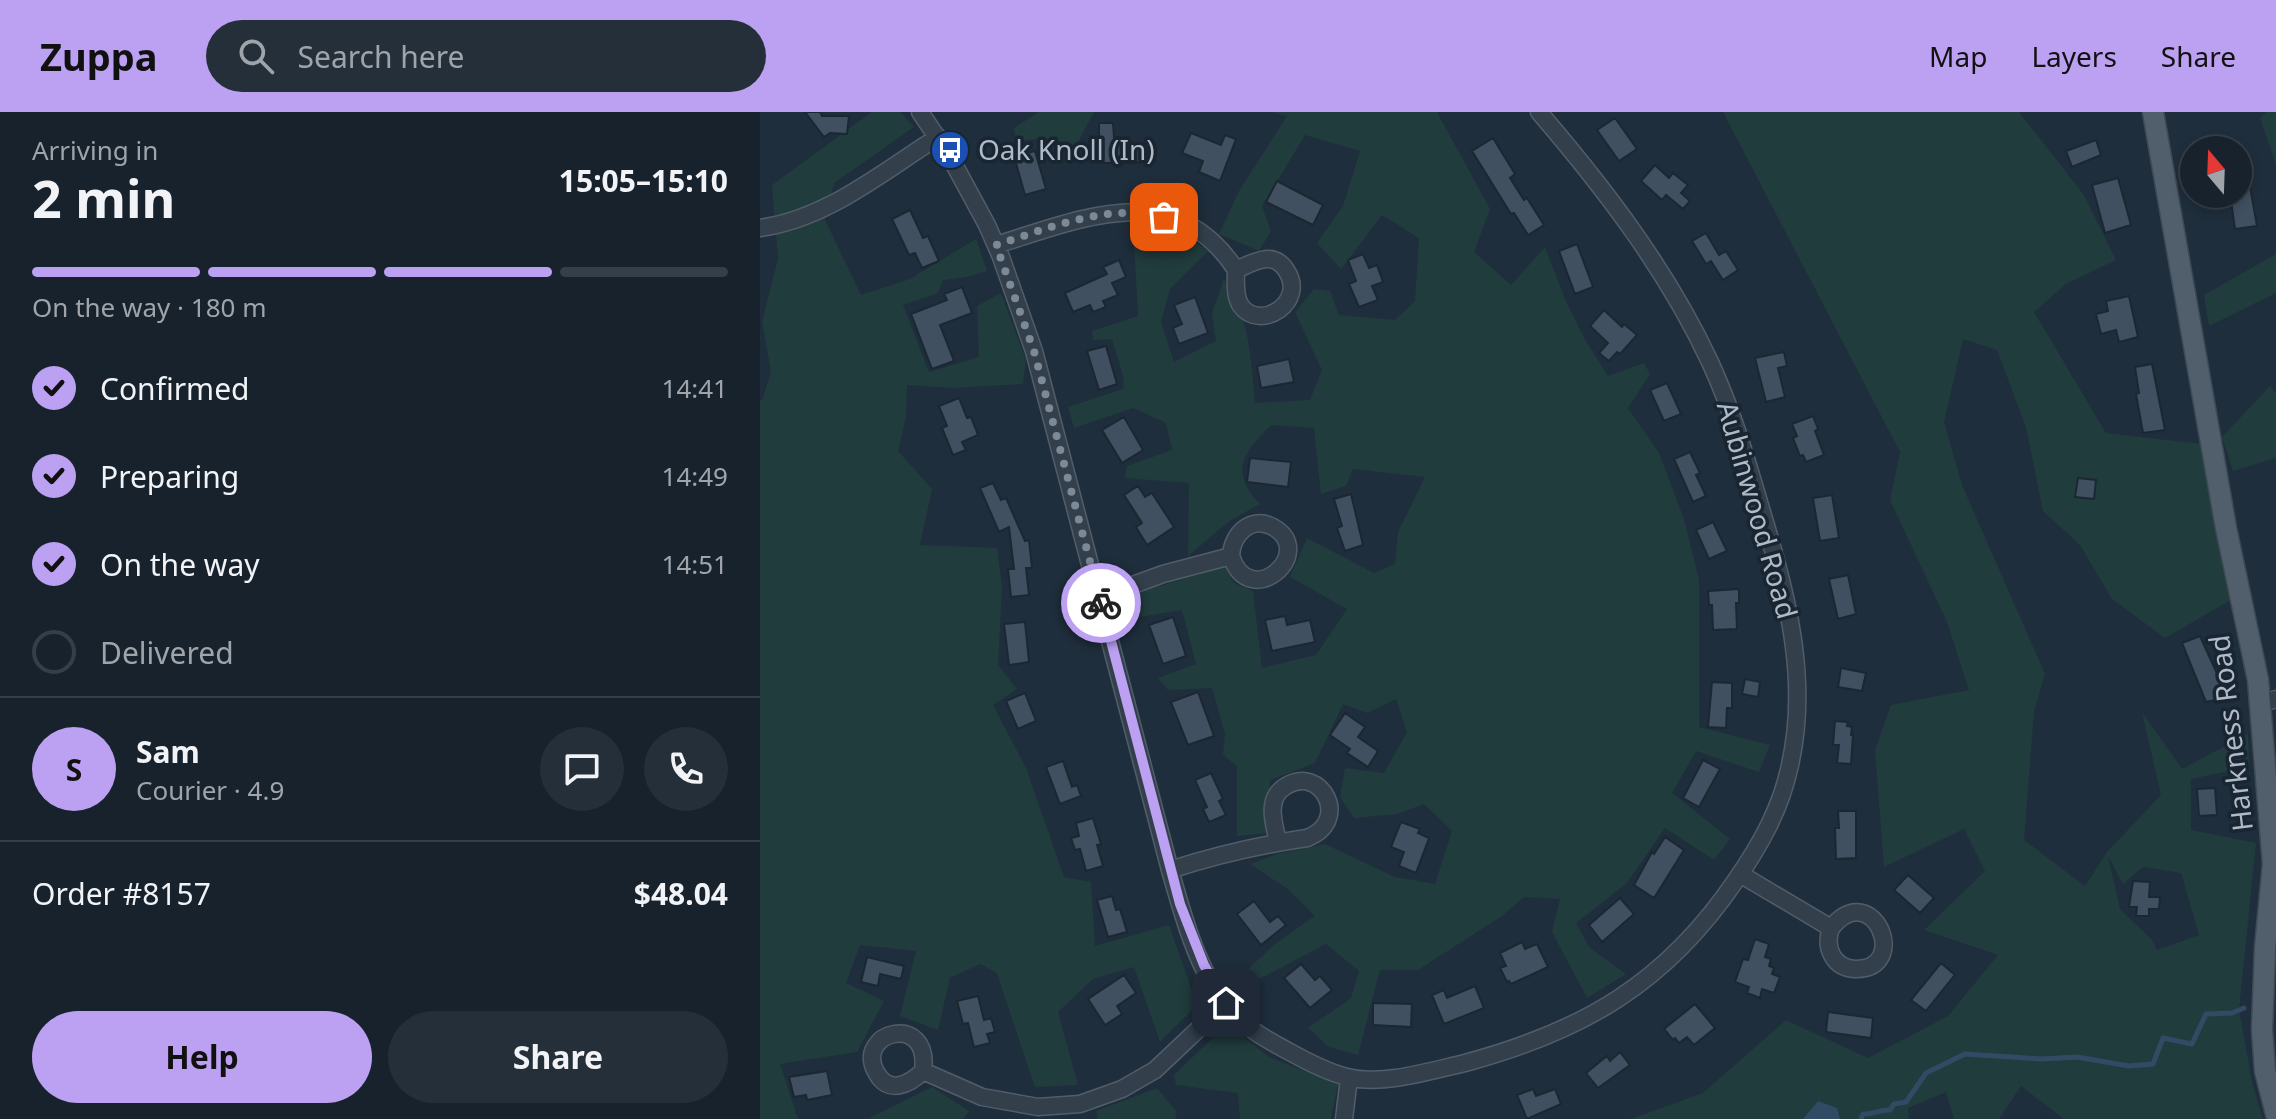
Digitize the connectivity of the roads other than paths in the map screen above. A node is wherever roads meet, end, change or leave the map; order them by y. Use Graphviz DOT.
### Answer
graph roads {
  1 [pos="920,112"];
  2 [pos="1539,112"];
  3 [pos="2153,112"];
  4 [pos="938,137"];
  5 [pos="760,228"];
  6 [pos="996,245"];
  7 [pos="1236,270"];
  8 [pos="1231,556"];
  9 [pos="1100,597"];
  10 [pos="2268,701"];
  11 [pos="1278,843"];
  12 [pos="1170,870"];
  13 [pos="1740,874"];
  14 [pos="1831,928"];
  15 [pos="1226,1003"];
  16 [pos="923,1071"];
  17 [pos="1349,1078"];
  18 [pos="2276,1114"];
  19 [pos="1344,1119"];
  1 -- 4 [label="street"];
  2 -- 13 [label="street, Aubinwood Road"];
  3 -- 10 [label="main road, Harkness Road"];
  4 -- 5 [label="street"];
  4 -- 6 [label="street"];
  6 -- 7 [label="street"];
  6 -- 9 [label="street"];
  8 -- 9 [label="street"];
  9 -- 12 [label="street"];
  10 -- 18 [label="main road, Harkness Road"];
  11 -- 12 [label="street"];
  12 -- 15 [label="street"];
  13 -- 14 [label="street"];
  13 -- 17 [label="street, Aubinwood Road"];
  15 -- 16 [label="street"];
  15 -- 17 [label="street"];
  17 -- 19 [label="street"];
}
